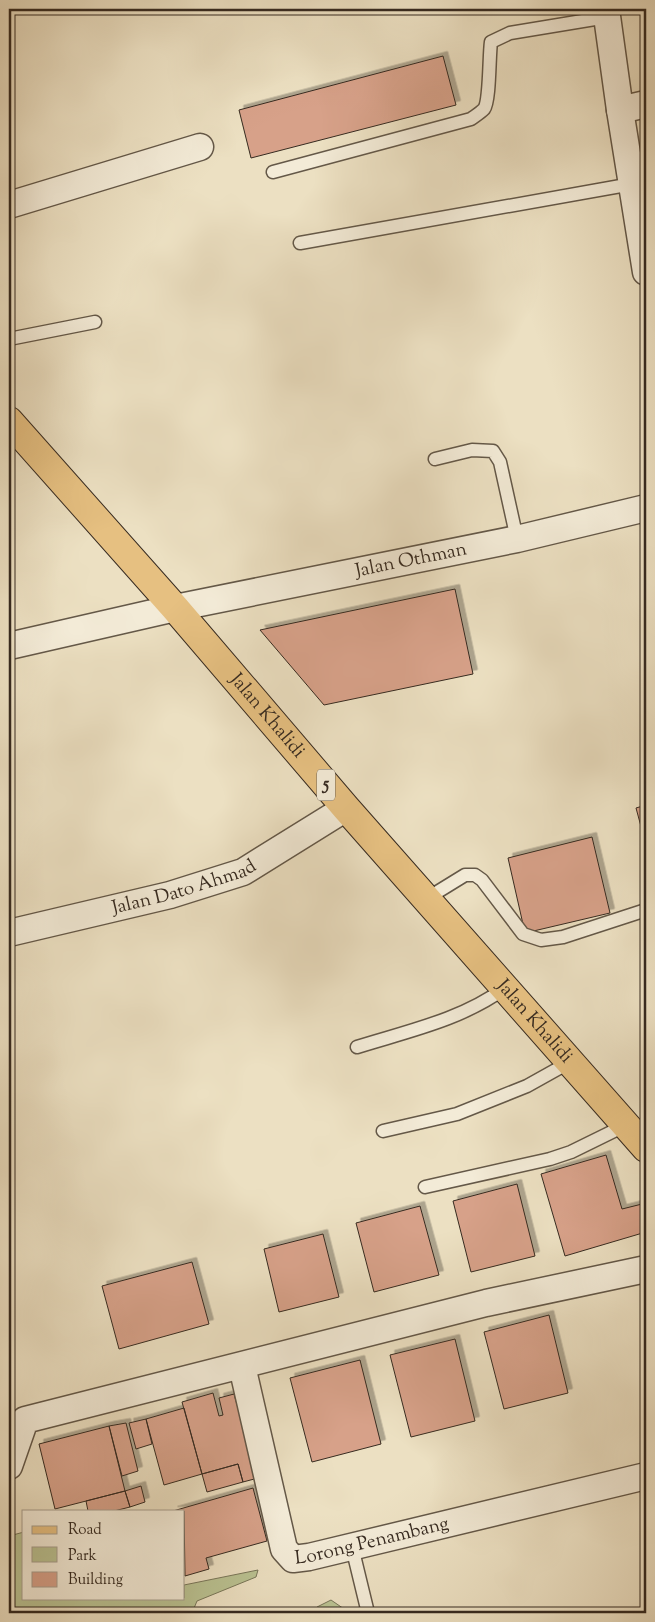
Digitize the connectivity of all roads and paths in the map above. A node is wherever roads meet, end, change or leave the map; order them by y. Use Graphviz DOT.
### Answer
graph roads {
  1 [pos="606,13"];
  2 [pos="646,104"];
  3 [pos="620,110"];
  4 [pos="200,147"];
  5 [pos="273,172"];
  6 [pos="632,184"];
  7 [pos="9,205"];
  8 [pos="300,242"];
  9 [pos="646,272"];
  10 [pos="95,322"];
  11 [pos="9,339"];
  12 [pos="9,421"];
  13 [pos="435,459"];
  14 [pos="646,508"];
  15 [pos="517,539"];
  16 [pos="175,608"];
  17 [pos="9,646"];
  18 [pos="346,808"];
  19 [pos="426,899"];
  20 [pos="646,910"];
  21 [pos="9,933"];
  22 [pos="505,988"];
  23 [pos="357,1047"];
  24 [pos="570,1062"];
  25 [pos="626,1125"];
  26 [pos="383,1131"];
  27 [pos="646,1148"];
  28 [pos="425,1188"];
  29 [pos="646,1269"];
  30 [pos="242,1366"];
  31 [pos="9,1466"];
  32 [pos="646,1476"];
  33 [pos="352,1547"];
  34 [pos="368,1613"];
  1 -- 3 [label="street"];
  1 -- 5 [label="lane"];
  2 -- 3 [label="street"];
  3 -- 6 [label="street"];
  4 -- 7 [label="street"];
  6 -- 8 [label="lane"];
  6 -- 9 [label="street"];
  10 -- 11 [label="lane"];
  12 -- 16 [label="main road, Jalan Khalidi / 5"];
  13 -- 15 [label="lane"];
  14 -- 15 [label="street, Jalan Othman"];
  15 -- 16 [label="street, Jalan Othman"];
  16 -- 17 [label="street, Jalan Othman"];
  16 -- 18 [label="main road, Jalan Khalidi / 5"];
  18 -- 19 [label="main road, Jalan Khalidi / 5"];
  18 -- 21 [label="street, Jalan Dato Ahmad"];
  19 -- 20 [label="lane"];
  19 -- 22 [label="main road, Jalan Khalidi / 5"];
  22 -- 23 [label="lane"];
  22 -- 24 [label="main road, Jalan Khalidi / 5"];
  24 -- 25 [label="main road, Jalan Khalidi / 5"];
  24 -- 26 [label="lane"];
  25 -- 27 [label="main road, Jalan Khalidi / 5"];
  25 -- 28 [label="lane"];
  29 -- 30 [label="street"];
  30 -- 31 [label="street"];
  30 -- 33 [label="street, Lorong Penambang"];
  32 -- 33 [label="street, Lorong Penambang"];
  33 -- 34 [label="lane"];
}
